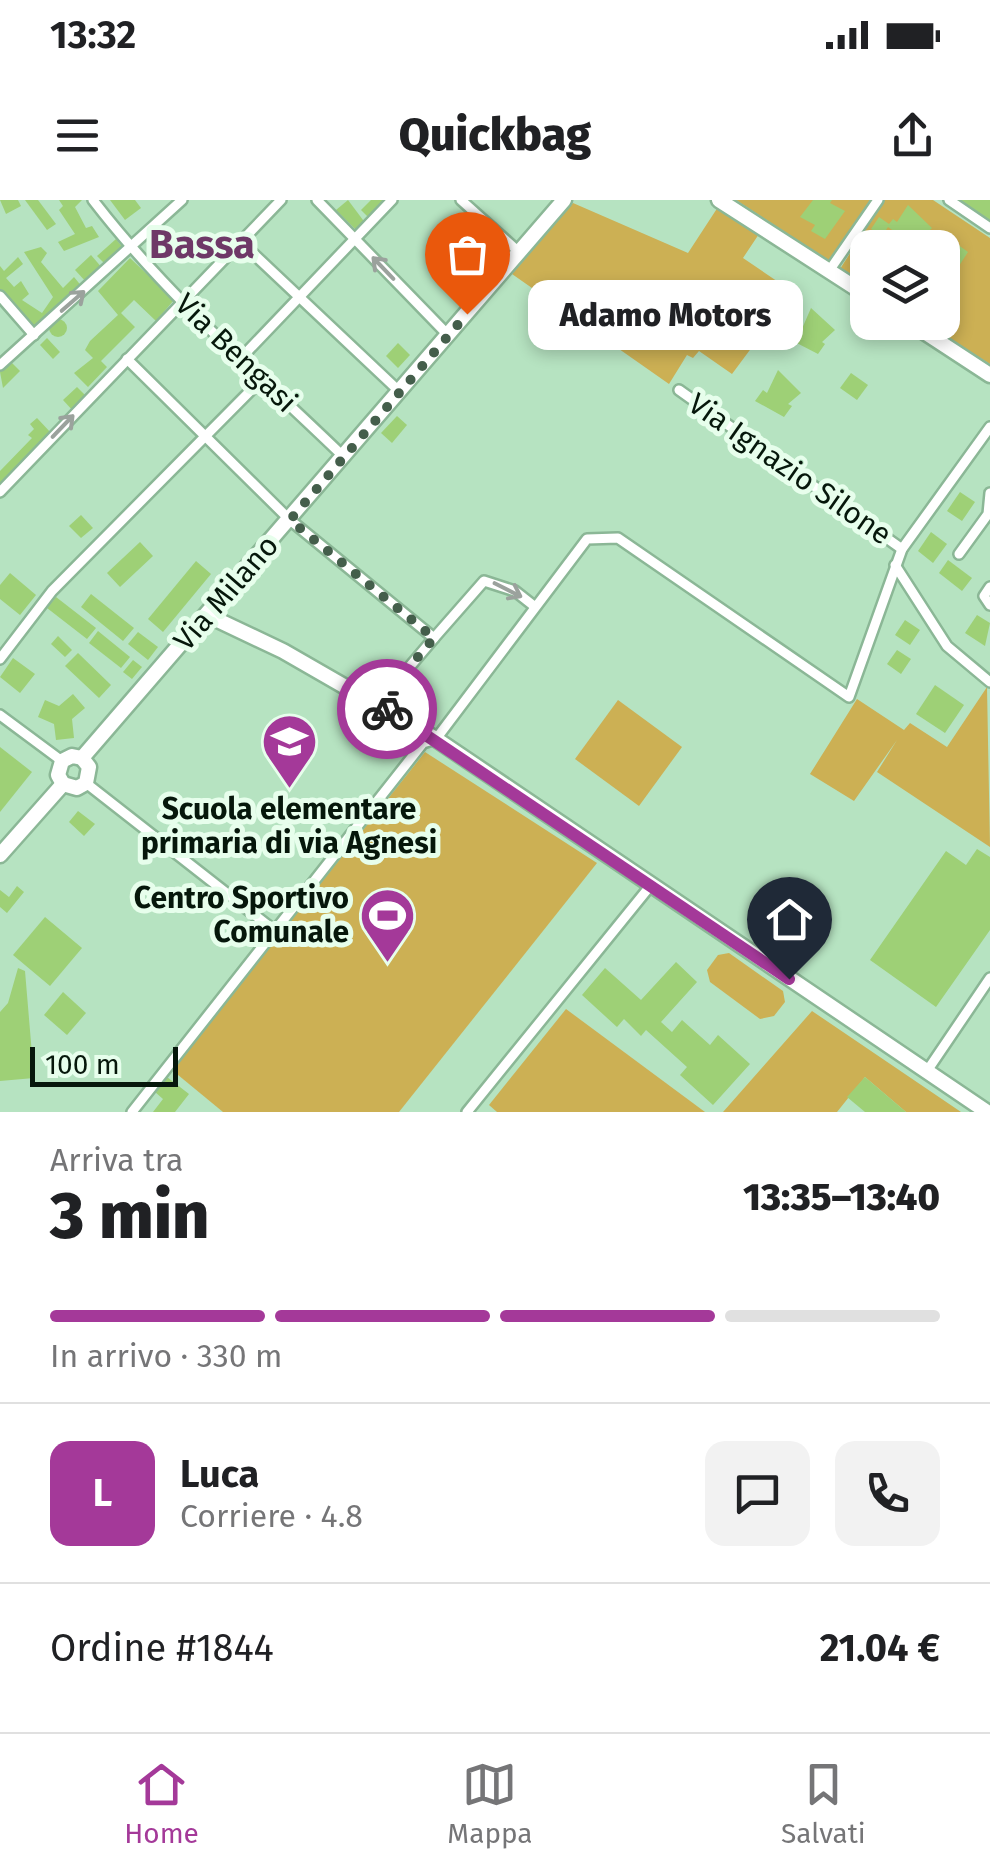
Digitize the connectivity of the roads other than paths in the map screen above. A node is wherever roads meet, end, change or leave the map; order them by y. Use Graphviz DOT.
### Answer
graph roads {
  1 [pos="93,200"];
  2 [pos="182,200"];
  3 [pos="280,200"];
  4 [pos="316,200"];
  5 [pos="392,200"];
  6 [pos="461,200"];
  7 [pos="564,200"];
  8 [pos="719,200"];
  9 [pos="878,200"];
  10 [pos="948,200"];
  11 [pos="990,228"];
  12 [pos="356,240"];
  13 [pos="241,242"];
  14 [pos="130,248"];
  15 [pos="520,252"];
  16 [pos="829,271"];
  17 [pos="850,284"];
  18 [pos="0,296"];
  19 [pos="298,296"];
  20 [pos="180,301"];
  21 [pos="34,336"];
  22 [pos="449,336"];
  23 [pos="937,340"];
  24 [pos="241,358"];
  25 [pos="126,359"];
  26 [pos="0,365"];
  27 [pos="990,375"];
  28 [pos="262,379"];
  29 [pos="678,390"];
  30 [pos="400,392"];
  31 [pos="990,427"];
  32 [pos="205,436"];
  33 [pos="344,457"];
  34 [pos="0,492"];
  35 [pos="990,493"];
  36 [pos="290,520"];
  37 [pos="902,549"];
  38 [pos="959,554"];
  39 [pos="895,566"];
  40 [pos="990,588"];
  41 [pos="987,603"];
  42 [pos="534,606"];
  43 [pos="208,615"];
  44 [pos="434,638"];
  45 [pos="0,658"];
  46 [pos="990,682"];
  47 [pos="378,704"];
  48 [pos="0,715"];
  49 [pos="436,738"];
  50 [pos="82,758"];
  51 [pos="62,761"];
  52 [pos="86,782"];
  53 [pos="62,784"];
  54 [pos="0,855"];
  55 [pos="652,885"];
  56 [pos="275,931"];
  57 [pos="990,978"];
  58 [pos="927,1071"];
  59 [pos="132,1112"];
  60 [pos="467,1112"];
  61 [pos="987,1112"];
  1 -- 14 [label="street, Via Bengasi"];
  2 -- 14 [label="street"];
  3 -- 13 [label="street"];
  4 -- 12 [label="street"];
  5 -- 12 [label="street"];
  6 -- 15 [label="street"];
  7 -- 15 [label="street, Via Milano"];
  8 -- 16 [label="street"];
  9 -- 16 [label="street"];
  10 -- 11 [label="street"];
  12 -- 19 [label="street"];
  22 -- 12 [label="street, one-way"];
  13 -- 19 [label="street"];
  13 -- 20 [label="street"];
  14 -- 20 [label="street, Via Bengasi"];
  21 -- 14 [label="street, one-way"];
  15 -- 22 [label="street, Via Milano"];
  16 -- 17 [label="street"];
  18 -- 21 [label="street"];
  19 -- 24 [label="street"];
  19 -- 30 [label="street"];
  20 -- 24 [label="street, Via Bengasi"];
  20 -- 25 [label="street"];
  21 -- 26 [label="street"];
  22 -- 30 [label="street, Via Milano"];
  23 -- 27 [label="street"];
  24 -- 28 [label="street, Via Bengasi"];
  25 -- 32 [label="street"];
  34 -- 25 [label="street, one-way"];
  28 -- 32 [label="street"];
  28 -- 33 [label="street, Via Bengasi"];
  29 -- 37 [label="street, Via Ignazio Silone"];
  30 -- 33 [label="street, Via Milano"];
  31 -- 37 [label="street"];
  32 -- 36 [label="street"];
  32 -- 45 [label="street"];
  33 -- 36 [label="street, Via Milano"];
  35 -- 38 [label="street"];
  36 -- 43 [label="street, Via Milano"];
  36 -- 44 [label="street"];
  37 -- 39 [label="street"];
  39 -- 42 [label="street"];
  39 -- 46 [label="street"];
  40 -- 41 [label="street"];
  44 -- 42 [label="street, one-way"];
  42 -- 49 [label="street"];
  43 -- 47 [label="street"];
  43 -- 50 [label="street, Via Milano"];
  44 -- 47 [label="street"];
  47 -- 49 [label="street"];
  48 -- 51 [label="street"];
  49 -- 55 [label="street"];
  49 -- 56 [label="street"];
  50 -- 51 [label="street"];
  50 -- 52 [label="street"];
  51 -- 53 [label="street"];
  52 -- 53 [label="street"];
  52 -- 56 [label="street"];
  53 -- 54 [label="street"];
  55 -- 58 [label="street"];
  55 -- 60 [label="street"];
  56 -- 59 [label="street"];
  57 -- 58 [label="street"];
  58 -- 61 [label="street"];
}
